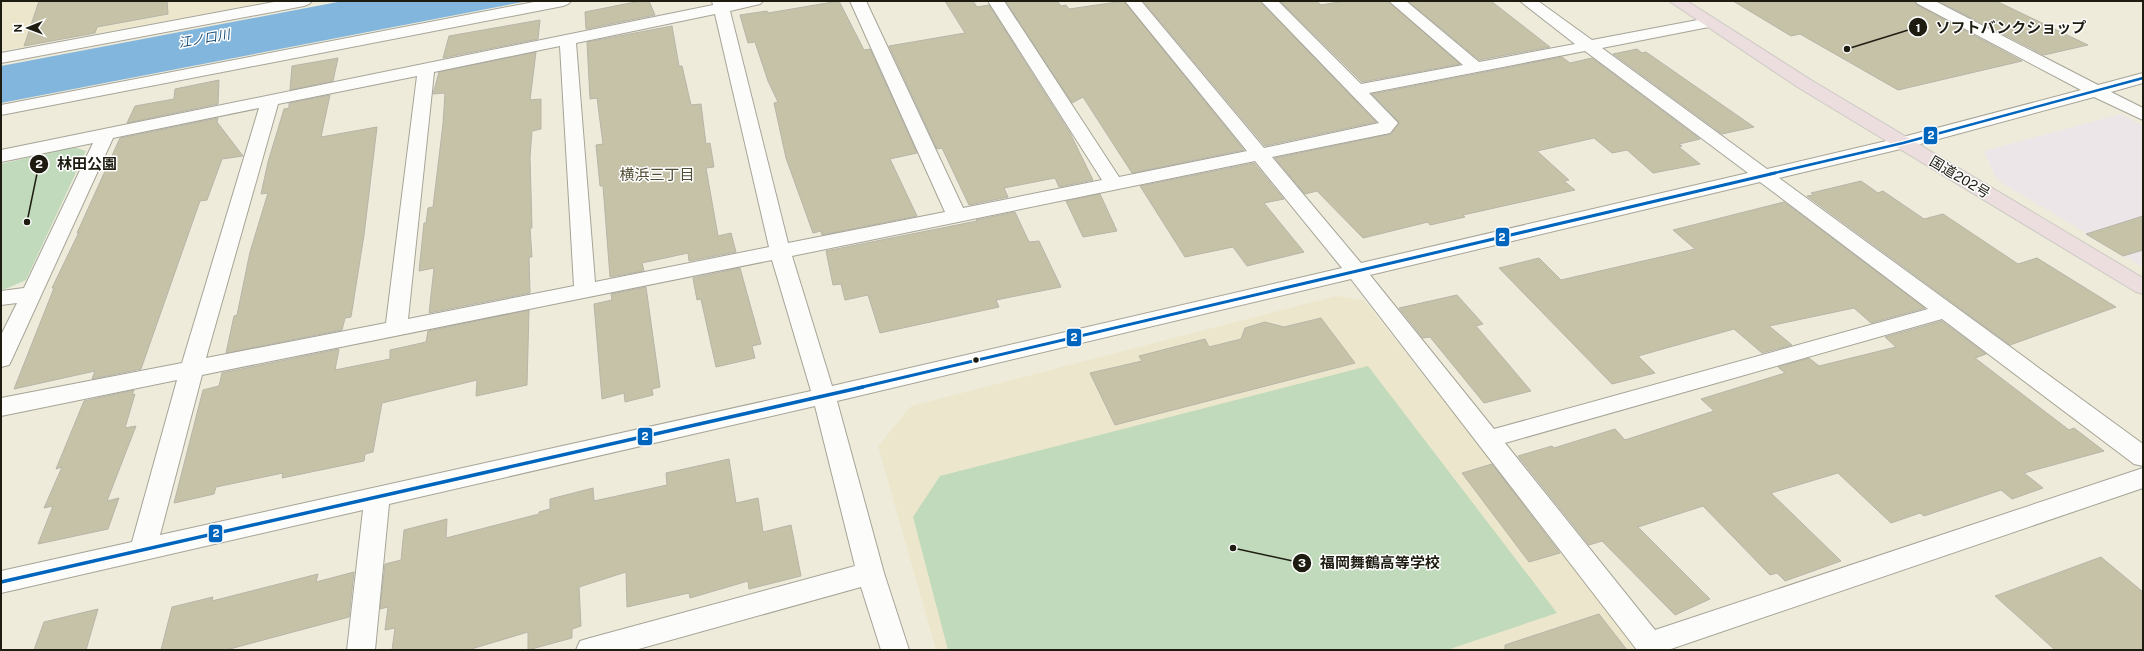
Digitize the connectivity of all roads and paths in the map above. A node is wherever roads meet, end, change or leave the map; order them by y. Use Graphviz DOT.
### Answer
graph roads {
  1 [pos="304,1"];
  2 [pos="563,1"];
  3 [pos="755,1"];
  4 [pos="858,1"];
  5 [pos="996,1"];
  6 [pos="1133,1"];
  7 [pos="1269,1"];
  8 [pos="1397,1"];
  9 [pos="1528,1"];
  10 [pos="1677,1"];
  11 [pos="1923,1"];
  12 [pos="720,5"];
  13 [pos="1708,23"];
  14 [pos="568,40"];
  15 [pos="1588,46"];
  16 [pos="1,58"];
  17 [pos="1475,67"];
  18 [pos="426,69"];
  19 [pos="2143,78"];
  20 [pos="1358,90"];
  21 [pos="2094,90"];
  22 [pos="270,101"];
  23 [pos="1,110"];
  24 [pos="2143,115"];
  25 [pos="106,134"];
  26 [pos="1904,143"];
  27 [pos="1259,154"];
  28 [pos="1,156"];
  29 [pos="1762,176"];
  30 [pos="1113,182"];
  31 [pos="956,215"];
  32 [pos="780,251"];
  33 [pos="1356,271"];
  34 [pos="2143,287"];
  35 [pos="585,291"];
  36 [pos="33,293"];
  37 [pos="1,298"];
  38 [pos="1946,311"];
  39 [pos="396,329"];
  40 [pos="1,359"];
  41 [pos="192,369"];
  42 [pos="824,396"];
  43 [pos="1,407"];
  44 [pos="1489,439"];
  45 [pos="2143,457"];
  46 [pos="2143,478"];
  47 [pos="377,497"];
  48 [pos="143,550"];
  49 [pos="870,573"];
  50 [pos="1,582"];
  51 [pos="1651,647"];
  52 [pos="361,650"];
  53 [pos="590,650"];
  54 [pos="895,650"];
  1 -- 16 [label="street"];
  2 -- 23 [label="street"];
  3 -- 12 [label="street"];
  4 -- 31 [label="street"];
  5 -- 30 [label="street"];
  6 -- 27 [label="street"];
  7 -- 20 [label="street"];
  8 -- 17 [label="street"];
  9 -- 15 [label="street"];
  10 -- 13 [label="highway, 国道202号"];
  11 -- 21 [label="street"];
  12 -- 14 [label="street"];
  12 -- 32 [label="street"];
  13 -- 15 [label="street"];
  13 -- 26 [label="highway, 国道202号"];
  14 -- 18 [label="street"];
  14 -- 35 [label="street"];
  15 -- 17 [label="street"];
  15 -- 29 [label="street"];
  17 -- 20 [label="street"];
  18 -- 22 [label="street"];
  18 -- 39 [label="street"];
  19 -- 21 [label="street"];
  20 -- 27 [label="street"];
  21 -- 24 [label="street"];
  21 -- 26 [label="street"];
  22 -- 25 [label="street"];
  22 -- 41 [label="street"];
  25 -- 28 [label="street"];
  25 -- 36 [label="street"];
  26 -- 29 [label="street"];
  26 -- 34 [label="highway, 国道202号"];
  27 -- 30 [label="street"];
  27 -- 33 [label="street"];
  29 -- 33 [label="street"];
  29 -- 38 [label="street"];
  30 -- 31 [label="street"];
  31 -- 32 [label="street"];
  32 -- 35 [label="street"];
  32 -- 42 [label="street"];
  33 -- 42 [label="street"];
  33 -- 44 [label="street"];
  35 -- 39 [label="street"];
  36 -- 37 [label="street"];
  36 -- 40 [label="street"];
  38 -- 44 [label="street"];
  38 -- 45 [label="street"];
  39 -- 41 [label="street"];
  41 -- 43 [label="street"];
  41 -- 48 [label="street"];
  42 -- 47 [label="street"];
  42 -- 49 [label="street"];
  44 -- 51 [label="street"];
  46 -- 51 [label="street"];
  47 -- 48 [label="street"];
  47 -- 52 [label="street"];
  48 -- 50 [label="street"];
  49 -- 53 [label="street"];
  49 -- 54 [label="street"];
}
